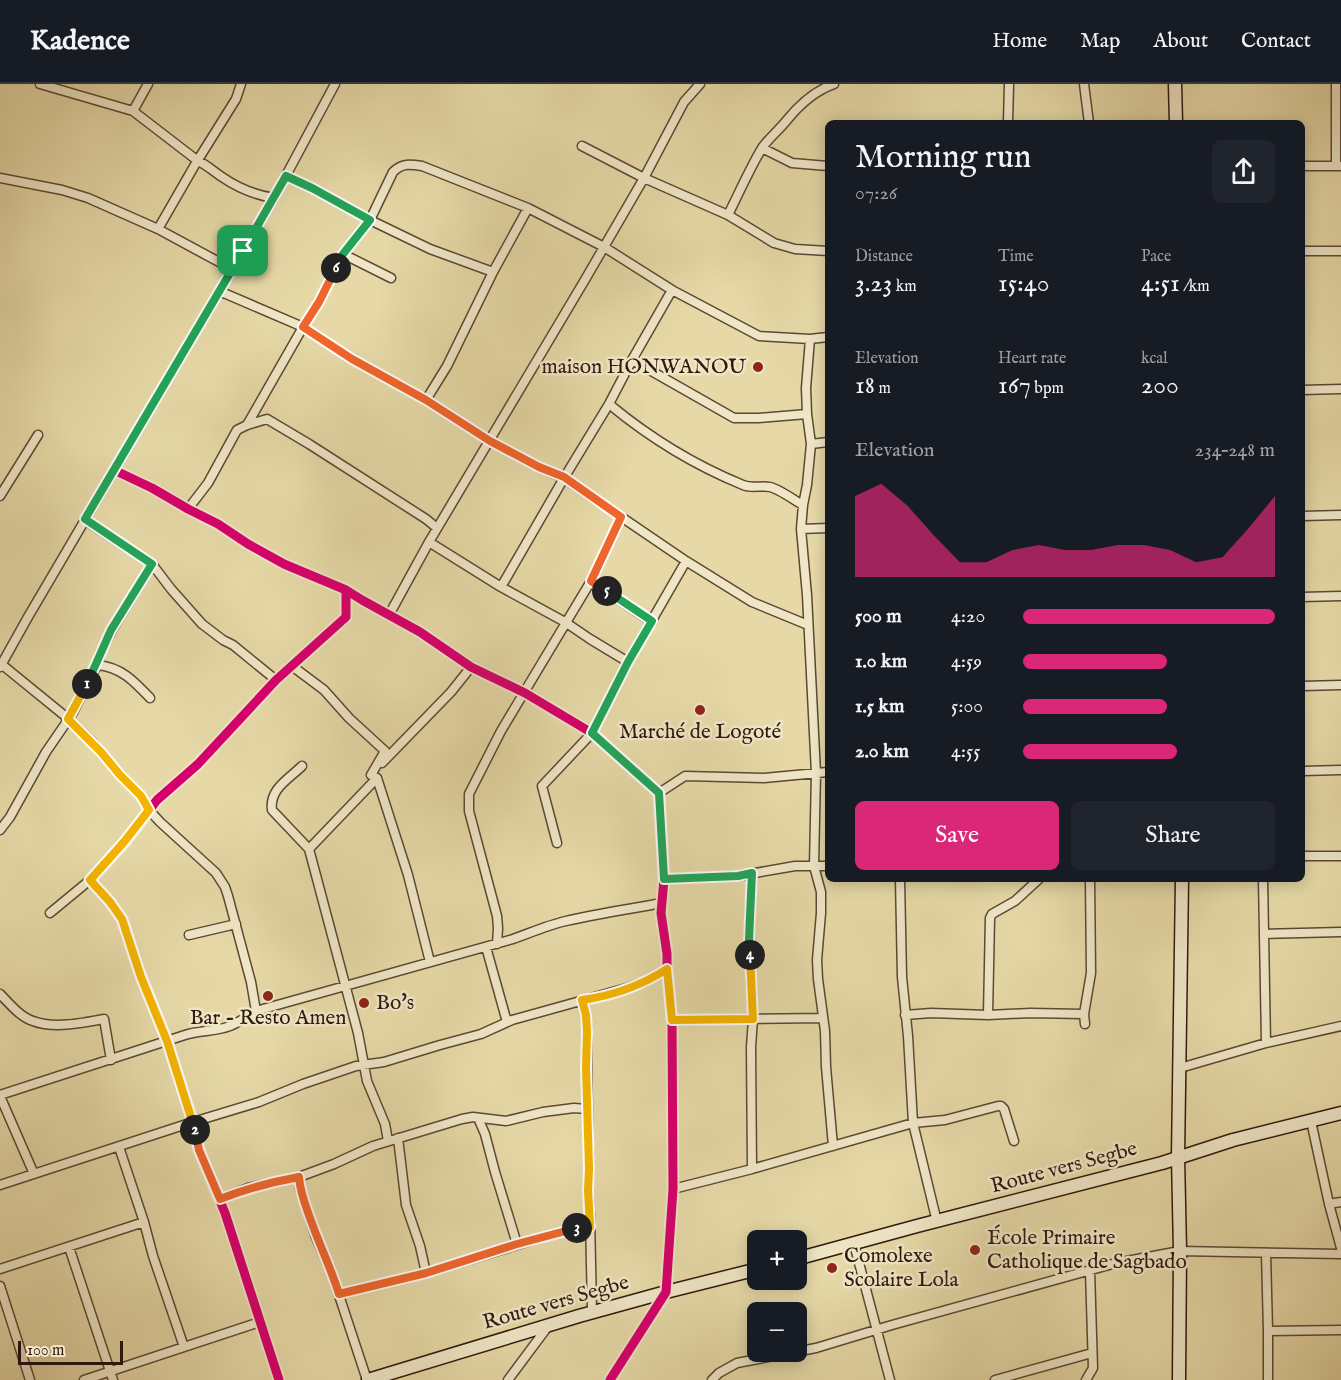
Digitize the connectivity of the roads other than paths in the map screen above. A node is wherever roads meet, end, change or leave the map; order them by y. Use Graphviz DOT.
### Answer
graph roads {
  1 [pos="40,84"];
  2 [pos="148,84"];
  3 [pos="241,84"];
  4 [pos="335,84"];
  5 [pos="700,84"];
  6 [pos="834,84"];
  7 [pos="1009,84"];
  8 [pos="1084,84"];
  9 [pos="1175,84"];
  10 [pos="1335,84"];
  11 [pos="133,111"];
  12 [pos="1008,120"];
  13 [pos="1089,120"];
  14 [pos="1176,120"];
  15 [pos="582,146"];
  16 [pos="762,148"];
  17 [pos="198,161"];
  18 [pos="825,166"];
  19 [pos="1305,166"];
  20 [pos="1339,166"];
  21 [pos="286,176"];
  22 [pos="0,178"];
  23 [pos="644,178"];
  24 [pos="274,198"];
  25 [pos="528,208"];
  26 [pos="728,215"];
  27 [pos="370,220"];
  28 [pos="158,229"];
  29 [pos="1341,243"];
  30 [pos="604,248"];
  31 [pos="825,251"];
  32 [pos="1305,251"];
  33 [pos="1341,251"];
  34 [pos="343,254"];
  35 [pos="1341,257"];
  36 [pos="232,269"];
  37 [pos="493,272"];
  38 [pos="391,278"];
  39 [pos="672,290"];
  40 [pos="219,291"];
  41 [pos="303,327"];
  42 [pos="825,338"];
  43 [pos="810,339"];
  44 [pos="632,360"];
  45 [pos="1341,389"];
  46 [pos="1305,390"];
  47 [pos="426,400"];
  48 [pos="609,404"];
  49 [pos="807,414"];
  50 [pos="247,425"];
  51 [pos="38,435"];
  52 [pos="490,441"];
  53 [pos="825,442"];
  54 [pos="812,444"];
  55 [pos="114,470"];
  56 [pos="564,477"];
  57 [pos="0,495"];
  58 [pos="803,505"];
  59 [pos="188,509"];
  60 [pos="1341,515"];
  61 [pos="1305,516"];
  62 [pos="621,517"];
  63 [pos="85,519"];
  64 [pos="437,528"];
  65 [pos="825,528"];
  66 [pos="801,529"];
  67 [pos="429,542"];
  68 [pos="686,561"];
  69 [pos="152,564"];
  70 [pos="591,581"];
  71 [pos="501,587"];
  72 [pos="346,590"];
  73 [pos="1341,596"];
  74 [pos="1305,597"];
  75 [pos="389,615"];
  76 [pos="652,621"];
  77 [pos="565,622"];
  78 [pos="808,625"];
  79 [pos="628,662"];
  80 [pos="1,665"];
  81 [pos="97,665"];
  82 [pos="291,666"];
  83 [pos="471,667"];
  84 [pos="276,680"];
  85 [pos="1341,685"];
  86 [pos="1305,686"];
  87 [pos="525,693"];
  88 [pos="150,698"];
  89 [pos="68,719"];
  90 [pos="592,733"];
  91 [pos="302,766"];
  92 [pos="1341,770"];
  93 [pos="1305,771"];
  94 [pos="825,772"];
  95 [pos="816,773"];
  96 [pos="374,777"];
  97 [pos="659,793"];
  98 [pos="149,810"];
  99 [pos="0,830"];
  100 [pos="557,843"];
  101 [pos="309,849"];
  102 [pos="1305,856"];
  103 [pos="1341,856"];
  104 [pos="814,866"];
  105 [pos="825,866"];
  106 [pos="752,873"];
  107 [pos="664,879"];
  108 [pos="90,880"];
  109 [pos="900,882"];
  110 [pos="1037,882"];
  111 [pos="1090,882"];
  112 [pos="1182,882"];
  113 [pos="1263,882"];
  114 [pos="662,903"];
  115 [pos="50,913"];
  116 [pos="236,924"];
  117 [pos="1341,932"];
  118 [pos="1264,934"];
  119 [pos="189,935"];
  120 [pos="497,944"];
  121 [pos="486,947"];
  122 [pos="430,962"];
  123 [pos="667,969"];
  124 [pos="346,986"];
  125 [pos="0,994"];
  126 [pos="582,1000"];
  127 [pos="256,1011"];
  128 [pos="988,1014"];
  129 [pos="1084,1014"];
  130 [pos="905,1015"];
  131 [pos="824,1018"];
  132 [pos="753,1019"];
  133 [pos="672,1020"];
  134 [pos="507,1022"];
  135 [pos="1085,1023"];
  136 [pos="1341,1026"];
  137 [pos="167,1041"];
  138 [pos="1266,1043"];
  139 [pos="111,1060"];
  140 [pos="364,1065"];
  141 [pos="1180,1068"];
  142 [pos="0,1096"];
  143 [pos="587,1109"];
  144 [pos="1341,1113"];
  145 [pos="478,1118"];
  146 [pos="1311,1121"];
  147 [pos="193,1122"];
  148 [pos="913,1123"];
  149 [pos="398,1138"];
  150 [pos="388,1141"];
  151 [pos="1014,1141"];
  152 [pos="833,1146"];
  153 [pos="119,1147"];
  154 [pos="1178,1157"];
  155 [pos="752,1169"];
  156 [pos="34,1174"];
  157 [pos="299,1177"];
  158 [pos="0,1185"];
  159 [pos="673,1189"];
  160 [pos="220,1199"];
  161 [pos="1341,1202"];
  162 [pos="1329,1204"];
  163 [pos="144,1222"];
  164 [pos="937,1222"];
  165 [pos="590,1227"];
  166 [pos="517,1244"];
  167 [pos="854,1244"];
  168 [pos="69,1246"];
  169 [pos="1341,1248"];
  170 [pos="1180,1251"];
  171 [pos="1266,1252"];
  172 [pos="1341,1254"];
  173 [pos="807,1256"];
  174 [pos="0,1269"];
  175 [pos="1090,1271"];
  176 [pos="747,1272"];
  177 [pos="426,1273"];
  178 [pos="0,1286"];
  179 [pos="666,1292"];
  180 [pos="339,1294"];
  181 [pos="592,1312"];
  182 [pos="260,1322"];
  183 [pos="550,1325"];
  184 [pos="877,1330"];
  185 [pos="1341,1330"];
  186 [pos="1268,1331"];
  187 [pos="184,1347"];
  188 [pos="1092,1353"];
  189 [pos="111,1376"];
  190 [pos="30,1380"];
  191 [pos="84,1380"];
  192 [pos="279,1380"];
  193 [pos="368,1380"];
  194 [pos="508,1380"];
  195 [pos="610,1380"];
  196 [pos="712,1380"];
  197 [pos="890,1380"];
  198 [pos="995,1380"];
  199 [pos="1086,1380"];
  200 [pos="1179,1380"];
  201 [pos="1268,1380"];
  1 -- 11 [label="street"];
  2 -- 11 [label="street"];
  3 -- 17 [label="street"];
  4 -- 21 [label="street"];
  5 -- 23 [label="street"];
  6 -- 16 [label="street"];
  7 -- 12 [label="street"];
  8 -- 13 [label="street"];
  9 -- 14 [label="main road"];
  10 -- 20 [label="street"];
  11 -- 17 [label="street"];
  15 -- 23 [label="street"];
  16 -- 18 [label="street"];
  16 -- 26 [label="street"];
  17 -- 24 [label="street"];
  17 -- 28 [label="street"];
  19 -- 20 [label="street"];
  21 -- 24 [label="street"];
  21 -- 27 [label="street"];
  22 -- 28 [label="street"];
  23 -- 26 [label="street"];
  23 -- 30 [label="street"];
  24 -- 36 [label="street"];
  25 -- 27 [label="street"];
  25 -- 30 [label="street"];
  25 -- 37 [label="street"];
  26 -- 31 [label="street"];
  27 -- 34 [label="street"];
  27 -- 37 [label="street"];
  28 -- 36 [label="street"];
  29 -- 33 [label="street"];
  30 -- 39 [label="street"];
  30 -- 52 [label="street"];
  32 -- 33 [label="street"];
  33 -- 35 [label="street"];
  34 -- 38 [label="street"];
  34 -- 41 [label="street"];
  36 -- 40 [label="street"];
  37 -- 47 [label="street"];
  39 -- 43 [label="street"];
  39 -- 44 [label="street"];
  40 -- 41 [label="street"];
  40 -- 55 [label="street"];
  41 -- 47 [label="street"];
  41 -- 50 [label="street"];
  42 -- 43 [label="street"];
  43 -- 49 [label="street"];
  44 -- 48 [label="street"];
  44 -- 49 [label="street"];
  45 -- 46 [label="street"];
  47 -- 52 [label="street"];
  48 -- 56 [label="street"];
  48 -- 58 [label="street"];
  49 -- 54 [label="street"];
  50 -- 59 [label="street"];
  50 -- 64 [label="street"];
  51 -- 57 [label="street"];
  52 -- 56 [label="street"];
  52 -- 64 [label="street"];
  53 -- 54 [label="street"];
  54 -- 58 [label="street"];
  55 -- 59 [label="street"];
  55 -- 63 [label="street"];
  56 -- 62 [label="street"];
  56 -- 71 [label="street"];
  58 -- 66 [label="street"];
  59 -- 72 [label="street"];
  60 -- 61 [label="street"];
  62 -- 68 [label="street"];
  62 -- 70 [label="street"];
  63 -- 69 [label="street"];
  63 -- 80 [label="street"];
  64 -- 67 [label="street"];
  65 -- 66 [label="street"];
  66 -- 78 [label="street"];
  67 -- 71 [label="street"];
  67 -- 75 [label="street"];
  68 -- 76 [label="street"];
  68 -- 78 [label="street"];
  69 -- 81 [label="street"];
  69 -- 84 [label="street"];
  70 -- 76 [label="street"];
  70 -- 77 [label="street"];
  71 -- 77 [label="street"];
  72 -- 75 [label="street"];
  72 -- 82 [label="street"];
  73 -- 74 [label="street"];
  75 -- 83 [label="street"];
  76 -- 79 [label="street"];
  77 -- 79 [label="street"];
  77 -- 87 [label="street"];
  78 -- 95 [label="street"];
  79 -- 90 [label="street"];
  80 -- 89 [label="street"];
  81 -- 88 [label="street"];
  81 -- 89 [label="street"];
  82 -- 84 [label="street"];
  82 -- 96 [label="street"];
  83 -- 87 [label="street"];
  83 -- 96 [label="street"];
  84 -- 98 [label="street"];
  85 -- 86 [label="street"];
  87 -- 90 [label="street"];
  87 -- 120 [label="street"];
  89 -- 98 [label="street"];
  89 -- 99 [label="street"];
  90 -- 97 [label="street"];
  90 -- 100 [label="street"];
  91 -- 101 [label="street"];
  92 -- 93 [label="street"];
  94 -- 95 [label="street"];
  95 -- 97 [label="street"];
  95 -- 104 [label="street"];
  96 -- 101 [label="street"];
  96 -- 122 [label="street"];
  97 -- 107 [label="street"];
  98 -- 108 [label="street"];
  98 -- 116 [label="street"];
  101 -- 124 [label="street"];
  102 -- 103 [label="street"];
  104 -- 105 [label="street"];
  104 -- 106 [label="street"];
  104 -- 131 [label="street"];
  106 -- 107 [label="street"];
  106 -- 132 [label="street"];
  107 -- 114 [label="street"];
  108 -- 115 [label="street"];
  108 -- 137 [label="street"];
  109 -- 130 [label="street"];
  110 -- 128 [label="street"];
  111 -- 129 [label="street"];
  112 -- 141 [label="main road"];
  113 -- 118 [label="street"];
  114 -- 120 [label="street"];
  114 -- 123 [label="street"];
  116 -- 119 [label="street"];
  116 -- 127 [label="street"];
  117 -- 118 [label="street"];
  118 -- 138 [label="street"];
  120 -- 121 [label="street"];
  121 -- 122 [label="street"];
  121 -- 134 [label="street"];
  122 -- 124 [label="street"];
  123 -- 126 [label="street"];
  123 -- 133 [label="street"];
  124 -- 127 [label="street"];
  124 -- 140 [label="street"];
  125 -- 139 [label="street"];
  126 -- 134 [label="street"];
  126 -- 143 [label="street"];
  127 -- 137 [label="street"];
  128 -- 129 [label="street"];
  128 -- 130 [label="street"];
  129 -- 135 [label="street"];
  130 -- 148 [label="street"];
  131 -- 132 [label="street"];
  131 -- 152 [label="street"];
  132 -- 133 [label="street"];
  132 -- 155 [label="street"];
  133 -- 159 [label="street"];
  134 -- 140 [label="street"];
  136 -- 138 [label="street"];
  137 -- 139 [label="street"];
  137 -- 147 [label="street"];
  138 -- 141 [label="street"];
  139 -- 142 [label="street"];
  140 -- 147 [label="street"];
  140 -- 150 [label="street"];
  141 -- 154 [label="main road"];
  142 -- 156 [label="street"];
  143 -- 145 [label="street"];
  143 -- 165 [label="street"];
  144 -- 146 [label="main road, Route vers Segbe"];
  145 -- 149 [label="street"];
  145 -- 166 [label="street"];
  146 -- 154 [label="main road, Route vers Segbe"];
  146 -- 162 [label="street"];
  147 -- 153 [label="street"];
  147 -- 160 [label="street"];
  148 -- 151 [label="street"];
  148 -- 152 [label="street"];
  148 -- 164 [label="street"];
  149 -- 150 [label="street"];
  149 -- 177 [label="street"];
  150 -- 157 [label="street"];
  152 -- 155 [label="street"];
  153 -- 156 [label="street"];
  153 -- 163 [label="street"];
  154 -- 164 [label="main road, Route vers Segbe"];
  154 -- 170 [label="main road"];
  155 -- 159 [label="street"];
  156 -- 158 [label="street"];
  157 -- 160 [label="street"];
  157 -- 180 [label="street"];
  159 -- 179 [label="street"];
  160 -- 182 [label="street"];
  161 -- 162 [label="street"];
  162 -- 169 [label="street"];
  163 -- 168 [label="street"];
  163 -- 187 [label="street"];
  164 -- 167 [label="main road, Route vers Segbe"];
  165 -- 166 [label="street"];
  165 -- 181 [label="street"];
  166 -- 177 [label="street"];
  167 -- 173 [label="main road, Route vers Segbe"];
  167 -- 184 [label="street"];
  168 -- 174 [label="street"];
  168 -- 189 [label="street"];
  170 -- 171 [label="street"];
  170 -- 175 [label="street"];
  170 -- 200 [label="main road"];
  171 -- 172 [label="street"];
  171 -- 186 [label="street"];
  175 -- 184 [label="street"];
  175 -- 188 [label="street"];
  176 -- 179 [label="main road, Route vers Segbe"];
  177 -- 180 [label="street"];
  178 -- 190 [label="street"];
  179 -- 181 [label="main road, Route vers Segbe"];
  179 -- 195 [label="street"];
  180 -- 193 [label="street"];
  181 -- 183 [label="main road, Route vers Segbe"];
  182 -- 187 [label="street"];
  182 -- 192 [label="street"];
  183 -- 193 [label="main road, Route vers Segbe"];
  183 -- 194 [label="street"];
  184 -- 196 [label="street"];
  184 -- 197 [label="street"];
  185 -- 186 [label="street"];
  186 -- 201 [label="street"];
  187 -- 189 [label="street"];
  188 -- 198 [label="street"];
  188 -- 199 [label="street"];
  189 -- 191 [label="street"];
}
